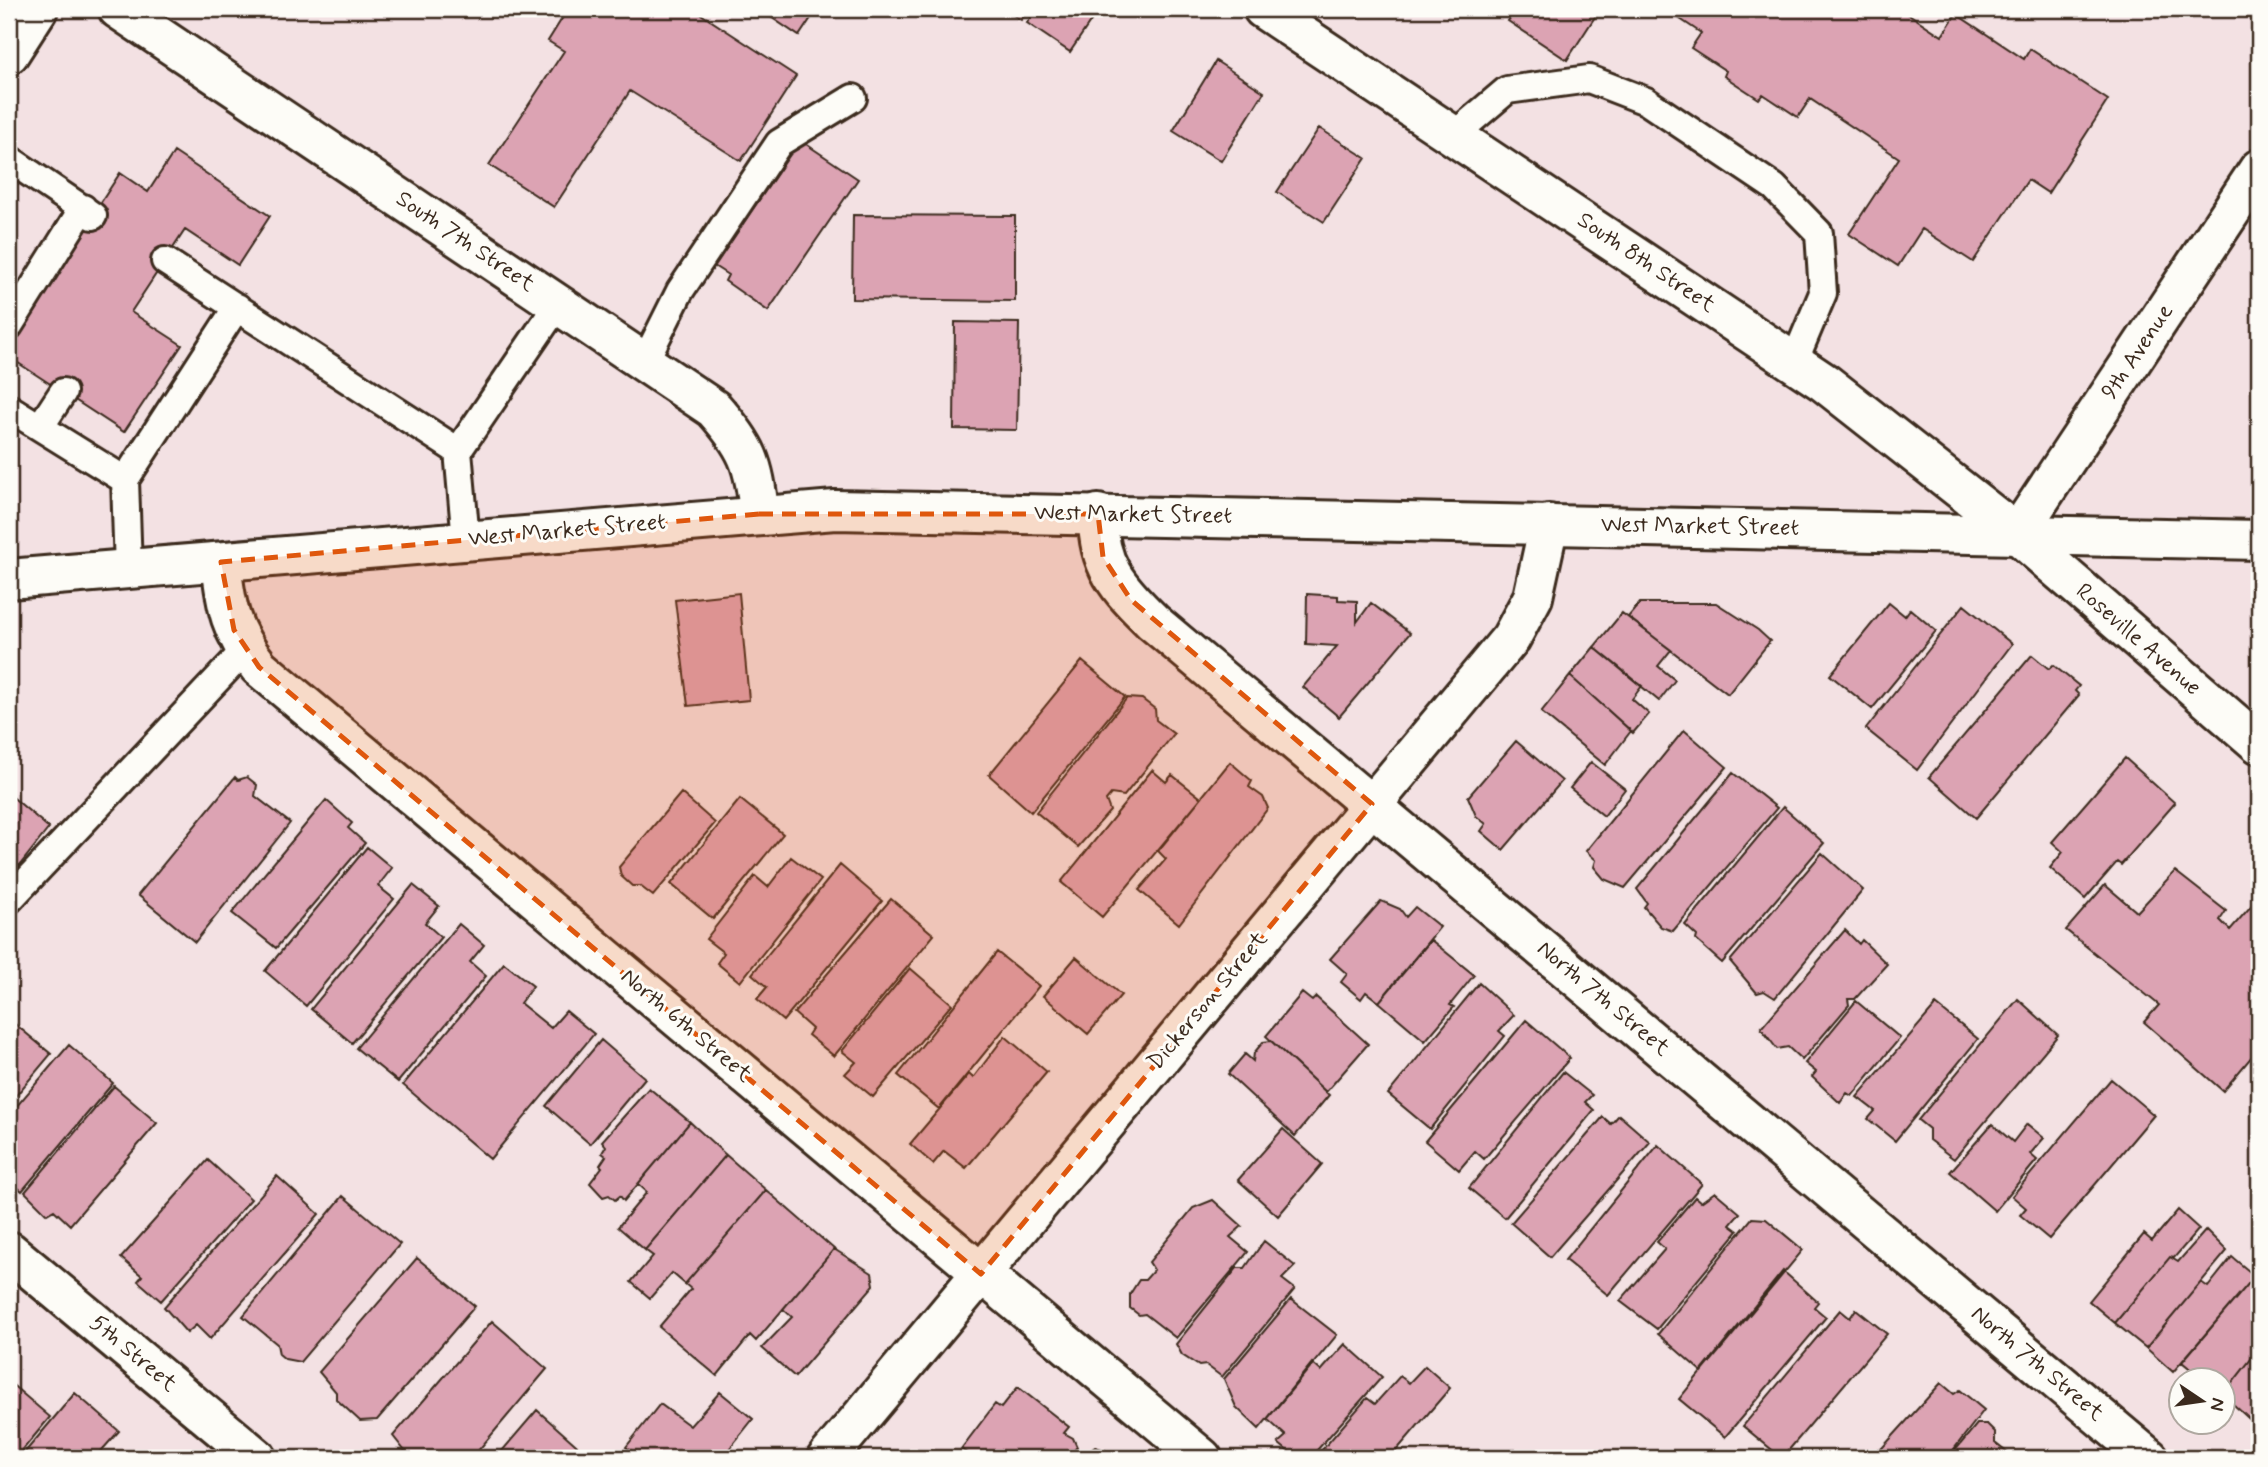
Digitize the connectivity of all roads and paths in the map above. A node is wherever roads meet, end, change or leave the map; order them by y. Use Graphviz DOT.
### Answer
graph roads {
  1 [pos="38,9"];
  2 [pos="118,9"];
  3 [pos="1263,9"];
  4 [pos="9,54"];
  5 [pos="853,98"];
  6 [pos="1454,135"];
  7 [pos="9,159"];
  8 [pos="2259,169"];
  9 [pos="165,261"];
  10 [pos="558,304"];
  11 [pos="237,307"];
  12 [pos="9,326"];
  13 [pos="645,361"];
  14 [pos="1794,362"];
  15 [pos="63,392"];
  16 [pos="9,408"];
  17 [pos="40,428"];
  18 [pos="458,451"];
  19 [pos="125,480"];
  20 [pos="760,514"];
  21 [pos="1098,514"];
  22 [pos="1549,524"];
  23 [pos="2017,534"];
  24 [pos="466,540"];
  25 [pos="2259,540"];
  26 [pos="221,562"];
  27 [pos="128,569"];
  28 [pos="9,579"];
  29 [pos="245,650"];
  30 [pos="2259,744"];
  31 [pos="1372,804"];
  32 [pos="9,900"];
  33 [pos="9,1251"];
  34 [pos="981,1274"];
  35 [pos="257,1458"];
  36 [pos="827,1458"];
  37 [pos="1202,1458"];
  38 [pos="2149,1458"];
  1 -- 4 [label="street"];
  2 -- 10 [label="street, South 7th Street"];
  3 -- 6 [label="street, South 8th Street"];
  5 -- 13 [label="lane"];
  6 -- 14 [label="street, South 8th Street"];
  6 -- 14 [label="lane"];
  7 -- 12 [label="lane"];
  8 -- 23 [label="street, 9th Avenue"];
  9 -- 11 [label="lane"];
  10 -- 13 [label="street, South 7th Street"];
  10 -- 18 [label="lane"];
  11 -- 18 [label="lane"];
  11 -- 19 [label="lane"];
  13 -- 20 [label="street, South 7th Street"];
  14 -- 23 [label="street, South 8th Street"];
  15 -- 17 [label="lane"];
  16 -- 17 [label="lane"];
  17 -- 19 [label="lane"];
  18 -- 24 [label="lane"];
  19 -- 27 [label="lane"];
  20 -- 21 [label="street, West Market Street"];
  20 -- 24 [label="street, West Market Street"];
  21 -- 22 [label="street, West Market Street"];
  21 -- 31 [label="street, North 7th Street"];
  22 -- 23 [label="street, West Market Street"];
  22 -- 31 [label="street, Dickerson Street"];
  23 -- 25 [label="street, West Market Street"];
  23 -- 30 [label="street, Roseville Avenue"];
  24 -- 26 [label="street, West Market Street"];
  26 -- 27 [label="street, West Market Street"];
  26 -- 29 [label="street, North 6th Street"];
  27 -- 28 [label="street, West Market Street"];
  29 -- 32 [label="lane"];
  29 -- 34 [label="street, North 6th Street"];
  31 -- 34 [label="street, Dickerson Street"];
  31 -- 38 [label="street, North 7th Street"];
  33 -- 35 [label="street, 5th Street"];
  34 -- 36 [label="street, Dickerson Street"];
  34 -- 37 [label="street, North 6th Street"];
}
